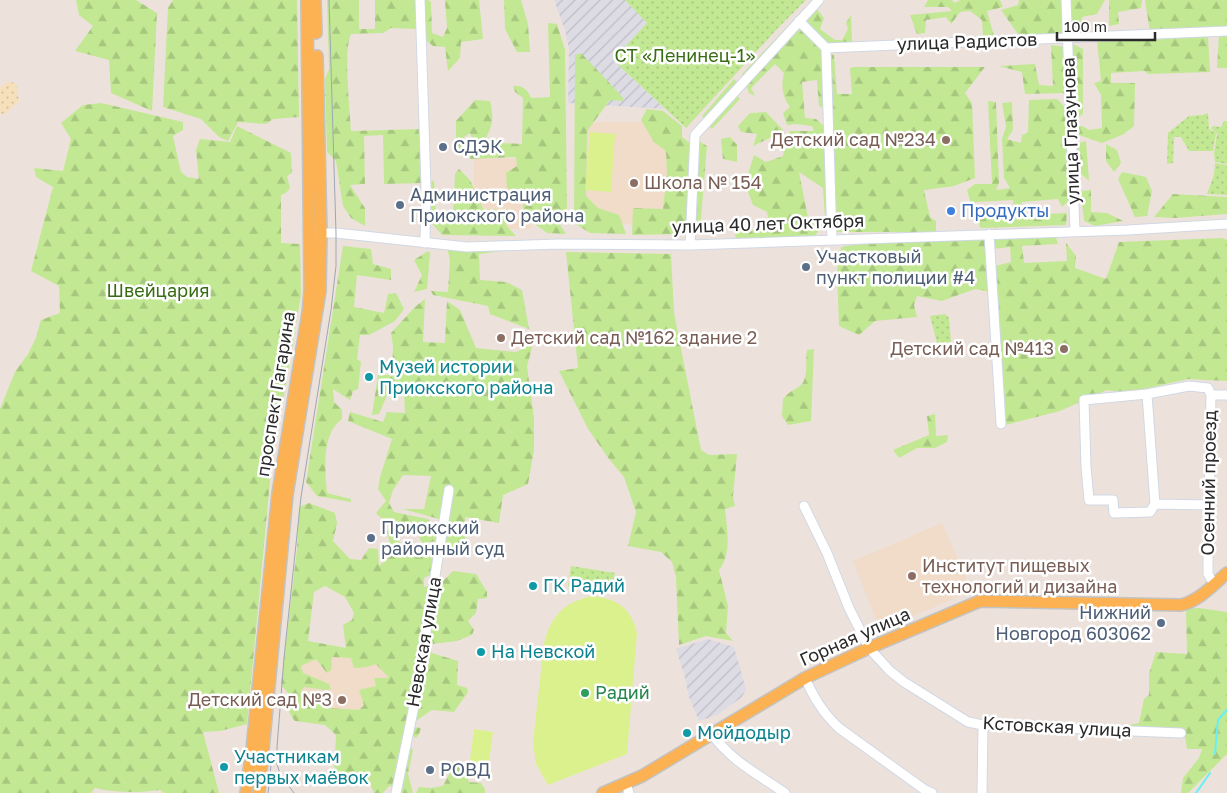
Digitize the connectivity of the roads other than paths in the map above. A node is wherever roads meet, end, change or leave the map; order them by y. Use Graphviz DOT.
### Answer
graph roads {
  1 [pos="308,0"];
  2 [pos="316,0"];
  3 [pos="420,0"];
  4 [pos="819,0"];
  5 [pos="1066,0"];
  6 [pos="799,21"];
  7 [pos="1227,31"];
  8 [pos="1068,37"];
  9 [pos="826,48"];
  10 [pos="1227,224"];
  11 [pos="1075,232"];
  12 [pos="316,233"];
  13 [pos="989,234"];
  14 [pos="832,240"];
  15 [pos="425,243"];
  16 [pos="690,245"];
  17 [pos="1147,394"];
  18 [pos="1227,395"];
  19 [pos="1211,396"];
  20 [pos="1001,424"];
  21 [pos="449,490"];
  22 [pos="1155,504"];
  23 [pos="1209,505"];
  24 [pos="804,506"];
  25 [pos="1227,573"];
  26 [pos="1214,584"];
  27 [pos="868,648"];
  28 [pos="805,678"];
  29 [pos="984,726"];
  30 [pos="1181,733"];
  31 [pos="712,734"];
  32 [pos="628,788"];
  33 [pos="246,793"];
  34 [pos="259,793"];
  35 [pos="396,793"];
  36 [pos="603,793"];
  37 [pos="785,793"];
  38 [pos="932,793"];
  39 [pos="982,793"];
  1 -- 12 [label="main road, проспект Гагарина"];
  2 -- 12 [label="main road, проспект Гагарина"];
  3 -- 15 [label="street"];
  4 -- 6 [label="street"];
  5 -- 8 [label="street, улица Глазунова"];
  6 -- 9 [label="street"];
  6 -- 16 [label="street"];
  7 -- 8 [label="street, улица Радистов"];
  8 -- 9 [label="street, улица Радистов"];
  8 -- 11 [label="street, улица Глазунова"];
  9 -- 14 [label="street"];
  10 -- 11 [label="street, улица 40 лет Октября"];
  11 -- 13 [label="street, улица 40 лет Октября"];
  12 -- 15 [label="street, улица 40 лет Октября"];
  12 -- 33 [label="main road, проспект Гагарина"];
  12 -- 34 [label="main road, проспект Гагарина"];
  13 -- 14 [label="street, улица 40 лет Октября"];
  13 -- 20 [label="street"];
  14 -- 16 [label="street, улица 40 лет Октября"];
  15 -- 16 [label="street, улица 40 лет Октября"];
  17 -- 19 [label="street"];
  17 -- 22 [label="street"];
  17 -- 22 [label="street"];
  18 -- 19 [label="street, Осенний проезд"];
  19 -- 23 [label="street, Осенний проезд"];
  21 -- 35 [label="street, Невская улица"];
  22 -- 23 [label="street"];
  23 -- 26 [label="street, Осенний проезд"];
  24 -- 27 [label="street, Кстовская улица"];
  25 -- 26 [label="main road, Горная улица"];
  26 -- 27 [label="main road, Горная улица"];
  27 -- 28 [label="main road, Горная улица"];
  27 -- 29 [label="street, Кстовская улица"];
  28 -- 31 [label="main road, Горная улица"];
  28 -- 38 [label="street"];
  29 -- 30 [label="street, Кстовская улица"];
  29 -- 39 [label="street"];
  31 -- 32 [label="main road, Горная улица"];
  31 -- 37 [label="street"];
  32 -- 36 [label="main road, Горная улица"];
}
